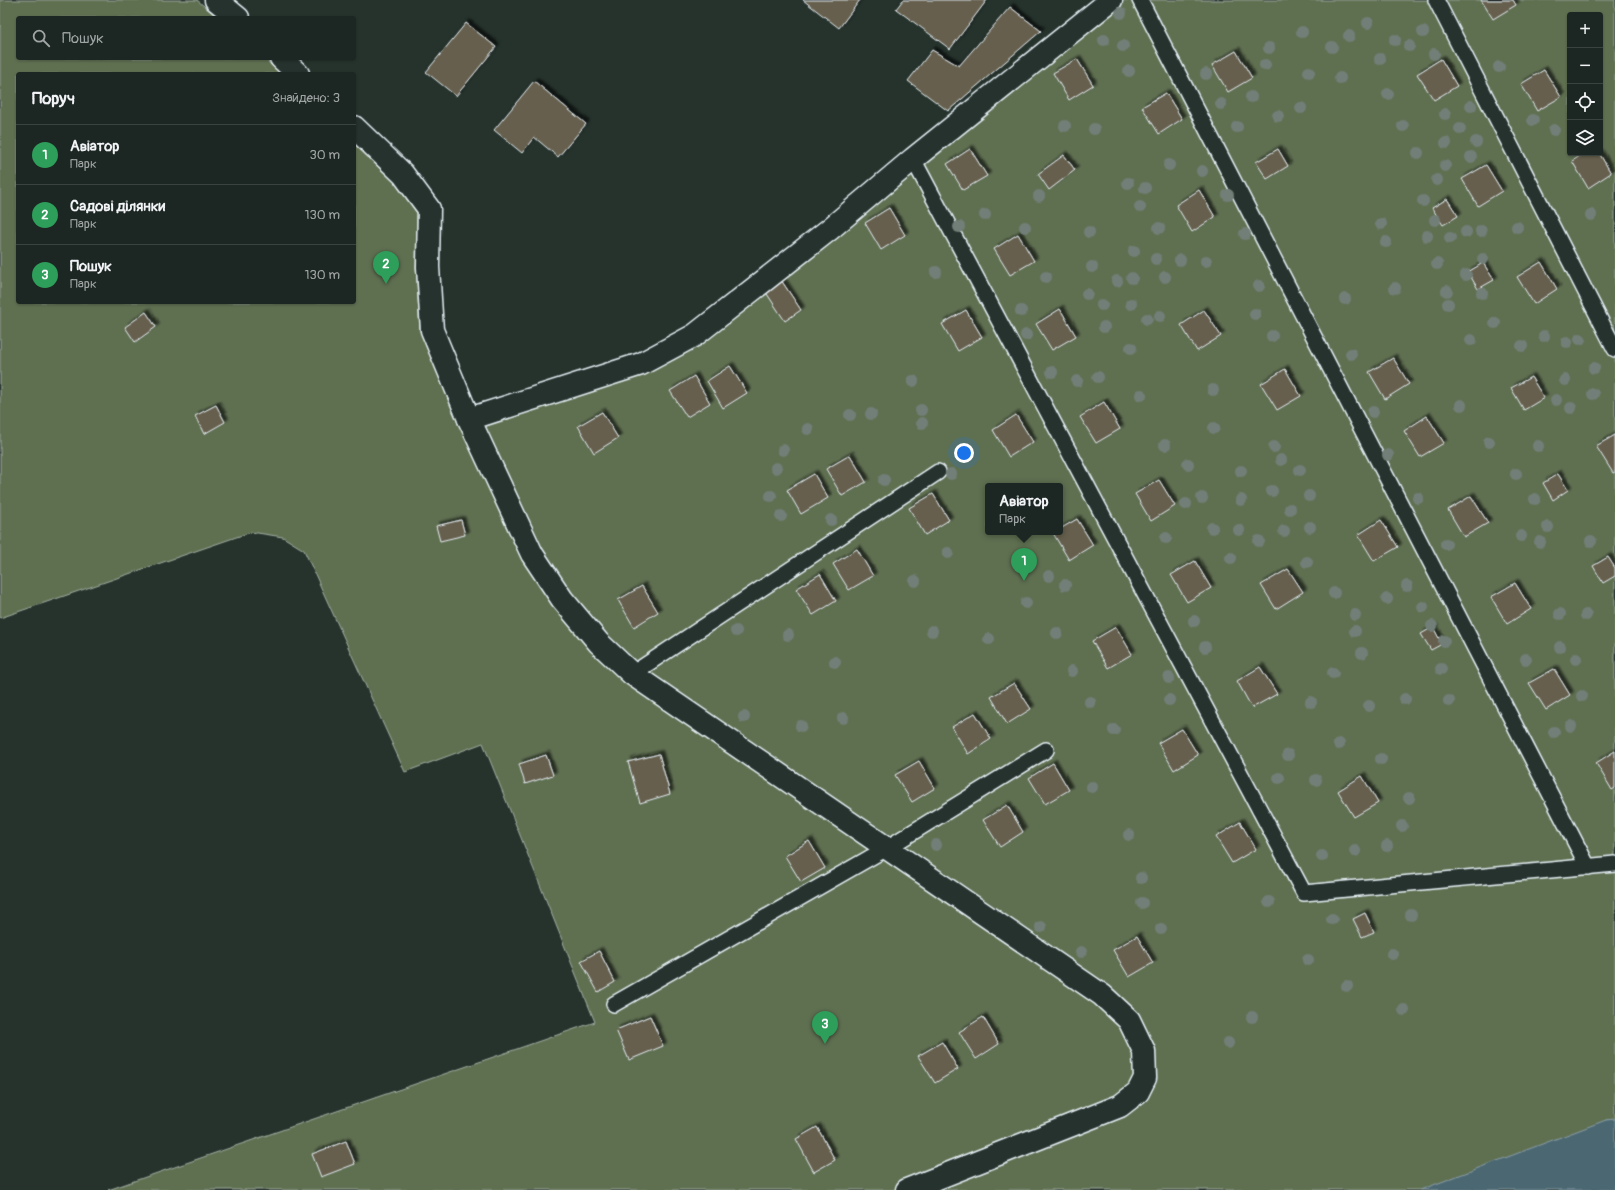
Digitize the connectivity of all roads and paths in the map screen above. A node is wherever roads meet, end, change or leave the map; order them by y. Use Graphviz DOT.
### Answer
graph roads {
  1 [pos="216,0"];
  2 [pos="1112,0"];
  3 [pos="1140,0"];
  4 [pos="1436,0"];
  5 [pos="236,16"];
  6 [pos="283,60"];
  7 [pos="296,72"];
  8 [pos="356,129"];
  9 [pos="913,159"];
  10 [pos="1615,349"];
  11 [pos="469,419"];
  12 [pos="938,472"];
  13 [pos="632,674"];
  14 [pos="1046,750"];
  15 [pos="887,848"];
  16 [pos="1615,864"];
  17 [pos="1588,867"];
  18 [pos="614,1004"];
  19 [pos="908,1190"];
  1 -- 5 [label="street"];
  2 -- 9 [label="street"];
  3 -- 17 [label="lane"];
  4 -- 10 [label="lane"];
  6 -- 7 [label="street"];
  8 -- 11 [label="street"];
  9 -- 11 [label="street"];
  9 -- 17 [label="lane"];
  11 -- 13 [label="street"];
  12 -- 13 [label="lane"];
  13 -- 15 [label="street"];
  14 -- 15 [label="lane"];
  15 -- 18 [label="lane"];
  15 -- 19 [label="street"];
  16 -- 17 [label="lane"];
}
